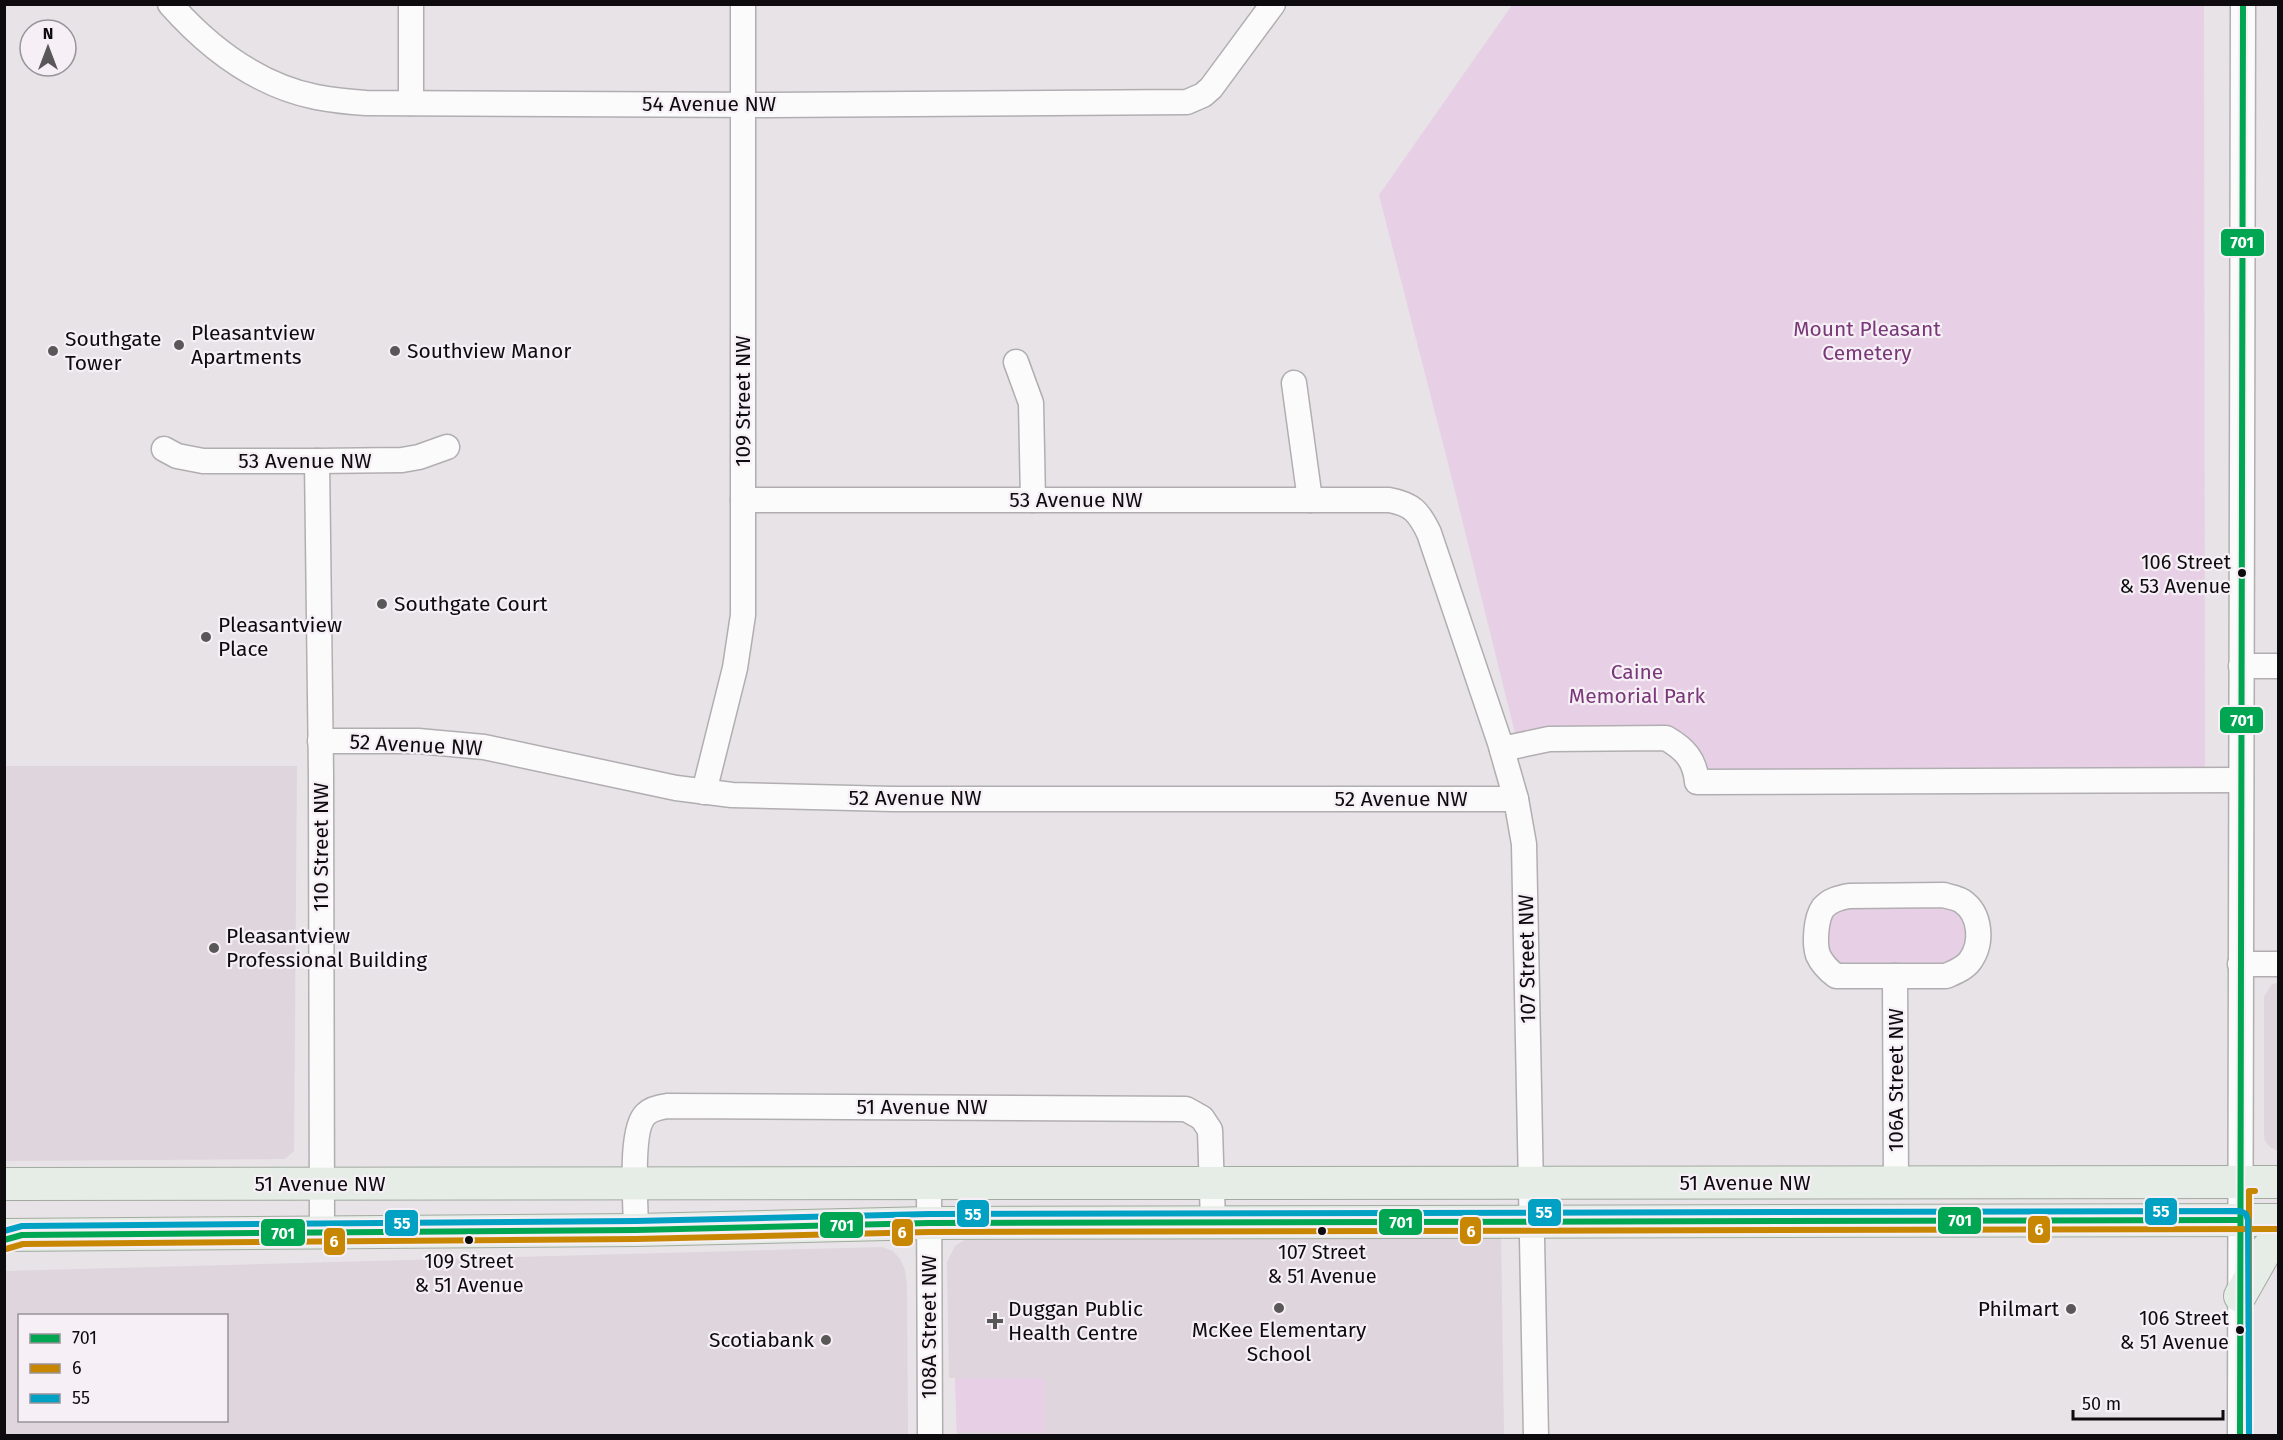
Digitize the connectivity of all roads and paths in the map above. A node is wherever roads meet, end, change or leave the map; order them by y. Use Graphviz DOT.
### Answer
graph roads {
  1 [pos="170,4"];
  2 [pos="411,4"];
  3 [pos="743,4"];
  4 [pos="1273,4"];
  5 [pos="2243,4"];
  6 [pos="411,104"];
  7 [pos="743,105"];
  8 [pos="1016,362"];
  9 [pos="1294,383"];
  10 [pos="447,447"];
  11 [pos="164,449"];
  12 [pos="317,461"];
  13 [pos="743,500"];
  14 [pos="1033,500"];
  15 [pos="1310,500"];
  16 [pos="1408,504"];
  17 [pos="2241,666"];
  18 [pos="2278,666"];
  19 [pos="320,741"];
  20 [pos="1502,749"];
  21 [pos="2241,780"];
  22 [pos="704,792"];
  23 [pos="1516,799"];
  24 [pos="2240,964"];
  25 [pos="2278,964"];
  26 [pos="1895,976"];
  27 [pos="2240,1182"];
  28 [pos="2278,1182"];
  29 [pos="636,1183"];
  30 [pos="929,1183"];
  31 [pos="1212,1183"];
  32 [pos="1531,1183"];
  33 [pos="4,1184"];
  34 [pos="322,1184"];
  35 [pos="1896,1184"];
  36 [pos="2239,1220"];
  37 [pos="2278,1220"];
  38 [pos="1531,1221"];
  39 [pos="1213,1222"];
  40 [pos="929,1223"];
  41 [pos="636,1230"];
  42 [pos="322,1233"];
  43 [pos="10,1237"];
  44 [pos="2278,1237"];
  45 [pos="2240,1296"];
  46 [pos="930,1436"];
  47 [pos="1536,1436"];
  48 [pos="2240,1436"];
  1 -- 6 [label="street, 54 Avenue NW"];
  2 -- 6 [label="street"];
  3 -- 7 [label="street, 109 Street NW"];
  4 -- 7 [label="street, 54 Avenue NW"];
  5 -- 17 [label="street"];
  6 -- 7 [label="street, 54 Avenue NW"];
  7 -- 13 [label="street, 109 Street NW"];
  8 -- 14 [label="street"];
  9 -- 15 [label="street"];
  10 -- 12 [label="street, 53 Avenue NW"];
  11 -- 12 [label="street, 53 Avenue NW"];
  12 -- 19 [label="street, 110 Street NW"];
  13 -- 14 [label="street, 53 Avenue NW"];
  13 -- 22 [label="street, 109 Street NW"];
  14 -- 15 [label="street, 53 Avenue NW"];
  15 -- 16 [label="street, 53 Avenue NW"];
  16 -- 20 [label="street, 107 Street NW"];
  17 -- 18 [label="street"];
  17 -- 21 [label="street"];
  19 -- 22 [label="street, 52 Avenue NW"];
  19 -- 34 [label="street, 110 Street NW"];
  20 -- 21 [label="street"];
  20 -- 23 [label="street, 107 Street NW"];
  21 -- 24 [label="street"];
  22 -- 23 [label="street, 52 Avenue NW"];
  23 -- 32 [label="street, 107 Street NW"];
  24 -- 25 [label="street"];
  24 -- 27 [label="street"];
  26 -- 26 [label="street"];
  26 -- 35 [label="street, 106A Street NW"];
  27 -- 28 [label="main road, 51 Avenue NW"];
  27 -- 35 [label="main road, 51 Avenue NW"];
  27 -- 36 [label="street"];
  29 -- 30 [label="main road, 51 Avenue NW"];
  29 -- 31 [label="street, 51 Avenue NW"];
  29 -- 34 [label="main road, 51 Avenue NW"];
  29 -- 41 [label="street, 51 Avenue NW"];
  30 -- 31 [label="main road, 51 Avenue NW"];
  30 -- 40 [label="street, 108A Street NW"];
  31 -- 32 [label="main road, 51 Avenue NW"];
  31 -- 39 [label="street, 51 Avenue NW"];
  32 -- 35 [label="main road, 51 Avenue NW"];
  32 -- 38 [label="street, 107 Street NW"];
  33 -- 34 [label="main road, 51 Avenue NW"];
  34 -- 42 [label="street, 110 Street NW"];
  36 -- 37 [label="main road, 51 Avenue NW"];
  36 -- 38 [label="main road, 51 Avenue NW"];
  36 -- 45 [label="street"];
  38 -- 39 [label="main road, 51 Avenue NW"];
  38 -- 47 [label="street, 107 Street NW"];
  39 -- 40 [label="main road, 51 Avenue NW"];
  40 -- 41 [label="main road, 51 Avenue NW"];
  40 -- 46 [label="street, 108A Street NW"];
  41 -- 42 [label="main road, 51 Avenue NW"];
  42 -- 43 [label="main road, 51 Avenue NW"];
  44 -- 45 [label="main road"];
  45 -- 48 [label="street"];
}
